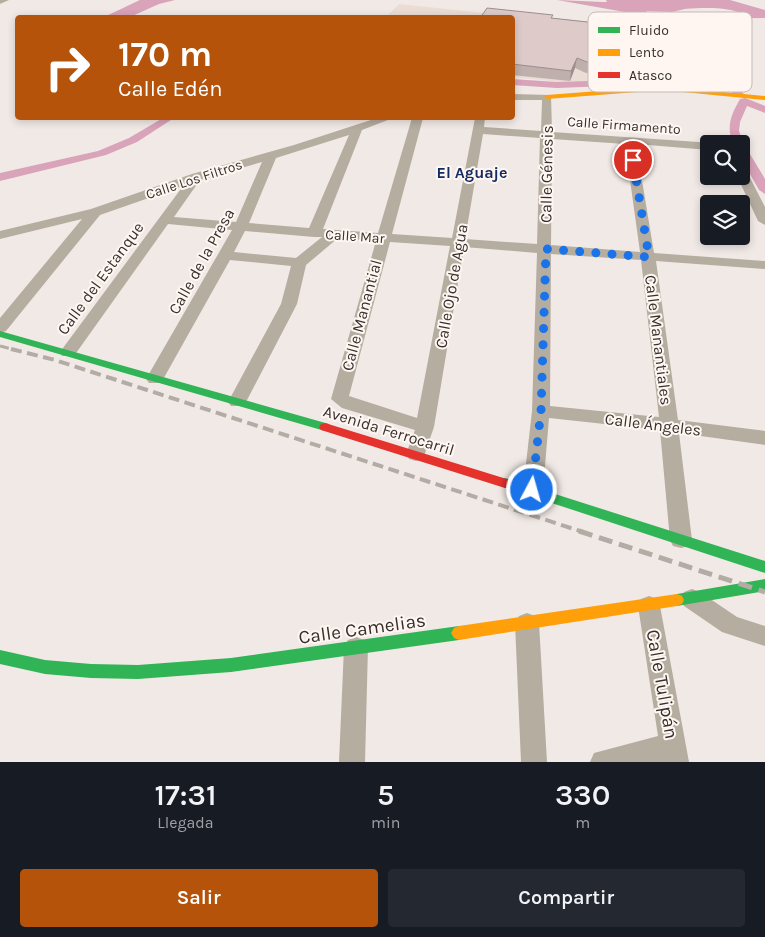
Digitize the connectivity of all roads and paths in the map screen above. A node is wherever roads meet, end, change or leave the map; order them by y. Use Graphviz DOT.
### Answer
graph roads {
  1 [pos="5,0"];
  2 [pos="0,1"];
  3 [pos="611,92"];
  4 [pos="697,92"];
  5 [pos="515,97"];
  6 [pos="547,97"];
  7 [pos="765,98"];
  8 [pos="380,120"];
  9 [pos="417,120"];
  10 [pos="479,124"];
  11 [pos="358,126"];
  12 [pos="547,135"];
  13 [pos="630,141"];
  14 [pos="700,145"];
  15 [pos="271,156"];
  16 [pos="196,177"];
  17 [pos="747,185"];
  18 [pos="95,212"];
  19 [pos="164,220"];
  20 [pos="765,221"];
  21 [pos="241,227"];
  22 [pos="314,233"];
  23 [pos="335,234"];
  24 [pos="0,235"];
  25 [pos="382,238"];
  26 [pos="459,243"];
  27 [pos="546,249"];
  28 [pos="226,255"];
  29 [pos="649,257"];
  30 [pos="299,263"];
  31 [pos="765,265"];
  32 [pos="0,328"];
  33 [pos="0,334"];
  34 [pos="68,352"];
  35 [pos="154,378"];
  36 [pos="237,402"];
  37 [pos="541,411"];
  38 [pos="670,425"];
  39 [pos="425,427"];
  40 [pos="765,438"];
  41 [pos="416,454"];
  42 [pos="532,490"];
  43 [pos="681,540"];
  44 [pos="765,568"];
  45 [pos="765,586"];
  46 [pos="692,598"];
  47 [pos="649,606"];
  48 [pos="527,623"];
  49 [pos="765,636"];
  50 [pos="356,646"];
  51 [pos="0,657"];
  52 [pos="675,754"];
  53 [pos="352,762"];
  54 [pos="534,762"];
  55 [pos="603,762"];
  1 -- 2 [label="street"];
  3 -- 6 [label="street"];
  4 -- 7 [label="street"];
  5 -- 6 [label="street"];
  6 -- 12 [label="street, Calle Génesis"];
  8 -- 11 [label="street, Calle Los Filtros"];
  9 -- 25 [label="street, Calle Manantial"];
  10 -- 12 [label="street, Calle Firmamento"];
  10 -- 26 [label="street, Calle Ojo de Agua"];
  11 -- 15 [label="street, Calle Los Filtros"];
  11 -- 22 [label="street"];
  12 -- 13 [label="street, Calle Firmamento"];
  12 -- 27 [label="street, Calle Génesis"];
  13 -- 14 [label="street, Calle Firmamento"];
  13 -- 29 [label="street, Calle Manantiales"];
  15 -- 16 [label="street, Calle Los Filtros"];
  15 -- 21 [label="street, Calle de la Presa"];
  16 -- 18 [label="street, Calle Los Filtros"];
  16 -- 19 [label="street, Calle del Estanque"];
  17 -- 20 [label="street"];
  18 -- 24 [label="street, Calle Los Filtros"];
  18 -- 32 [label="street"];
  19 -- 21 [label="street, Calle Mar"];
  19 -- 34 [label="street, Calle del Estanque"];
  21 -- 22 [label="street, Calle Mar"];
  21 -- 28 [label="street, Calle de la Presa"];
  22 -- 23 [label="street, Calle Mar"];
  23 -- 25 [label="street, Calle Mar"];
  23 -- 30 [label="street"];
  25 -- 26 [label="street, Calle Mar"];
  25 -- 39 [label="street, Calle Manantial"];
  26 -- 27 [label="street, Calle Mar"];
  26 -- 39 [label="street, Calle Ojo de Agua"];
  27 -- 29 [label="street, Calle Mar"];
  27 -- 37 [label="street, Calle Génesis"];
  28 -- 30 [label="street"];
  28 -- 35 [label="street, Calle de la Presa"];
  29 -- 31 [label="street, Calle Mar"];
  29 -- 38 [label="street, Calle Manantiales"];
  30 -- 36 [label="street"];
  33 -- 34 [label="street, Avenida Ferrocarril"];
  34 -- 35 [label="street, Avenida Ferrocarril"];
  35 -- 36 [label="street, Avenida Ferrocarril"];
  36 -- 41 [label="street, Avenida Ferrocarril"];
  37 -- 38 [label="street, Calle Ángeles"];
  37 -- 42 [label="street, Calle Génesis"];
  38 -- 40 [label="street, Calle Ángeles"];
  38 -- 43 [label="street, Calle Manantiales"];
  39 -- 41 [label="street, Calle Ojo de Agua"];
  41 -- 42 [label="street, Avenida Ferrocarril"];
  42 -- 43 [label="street, Avenida Ferrocarril"];
  43 -- 44 [label="street, Avenida Ferrocarril"];
  45 -- 46 [label="street, Calle Camelias"];
  46 -- 47 [label="street, Calle Camelias"];
  46 -- 49 [label="street"];
  47 -- 48 [label="street, Calle Camelias"];
  47 -- 52 [label="street, Calle Tulipán"];
  48 -- 50 [label="street, Calle Camelias"];
  48 -- 54 [label="street"];
  50 -- 51 [label="street, Calle Camelias"];
  50 -- 53 [label="street"];
  52 -- 55 [label="street"];
}
